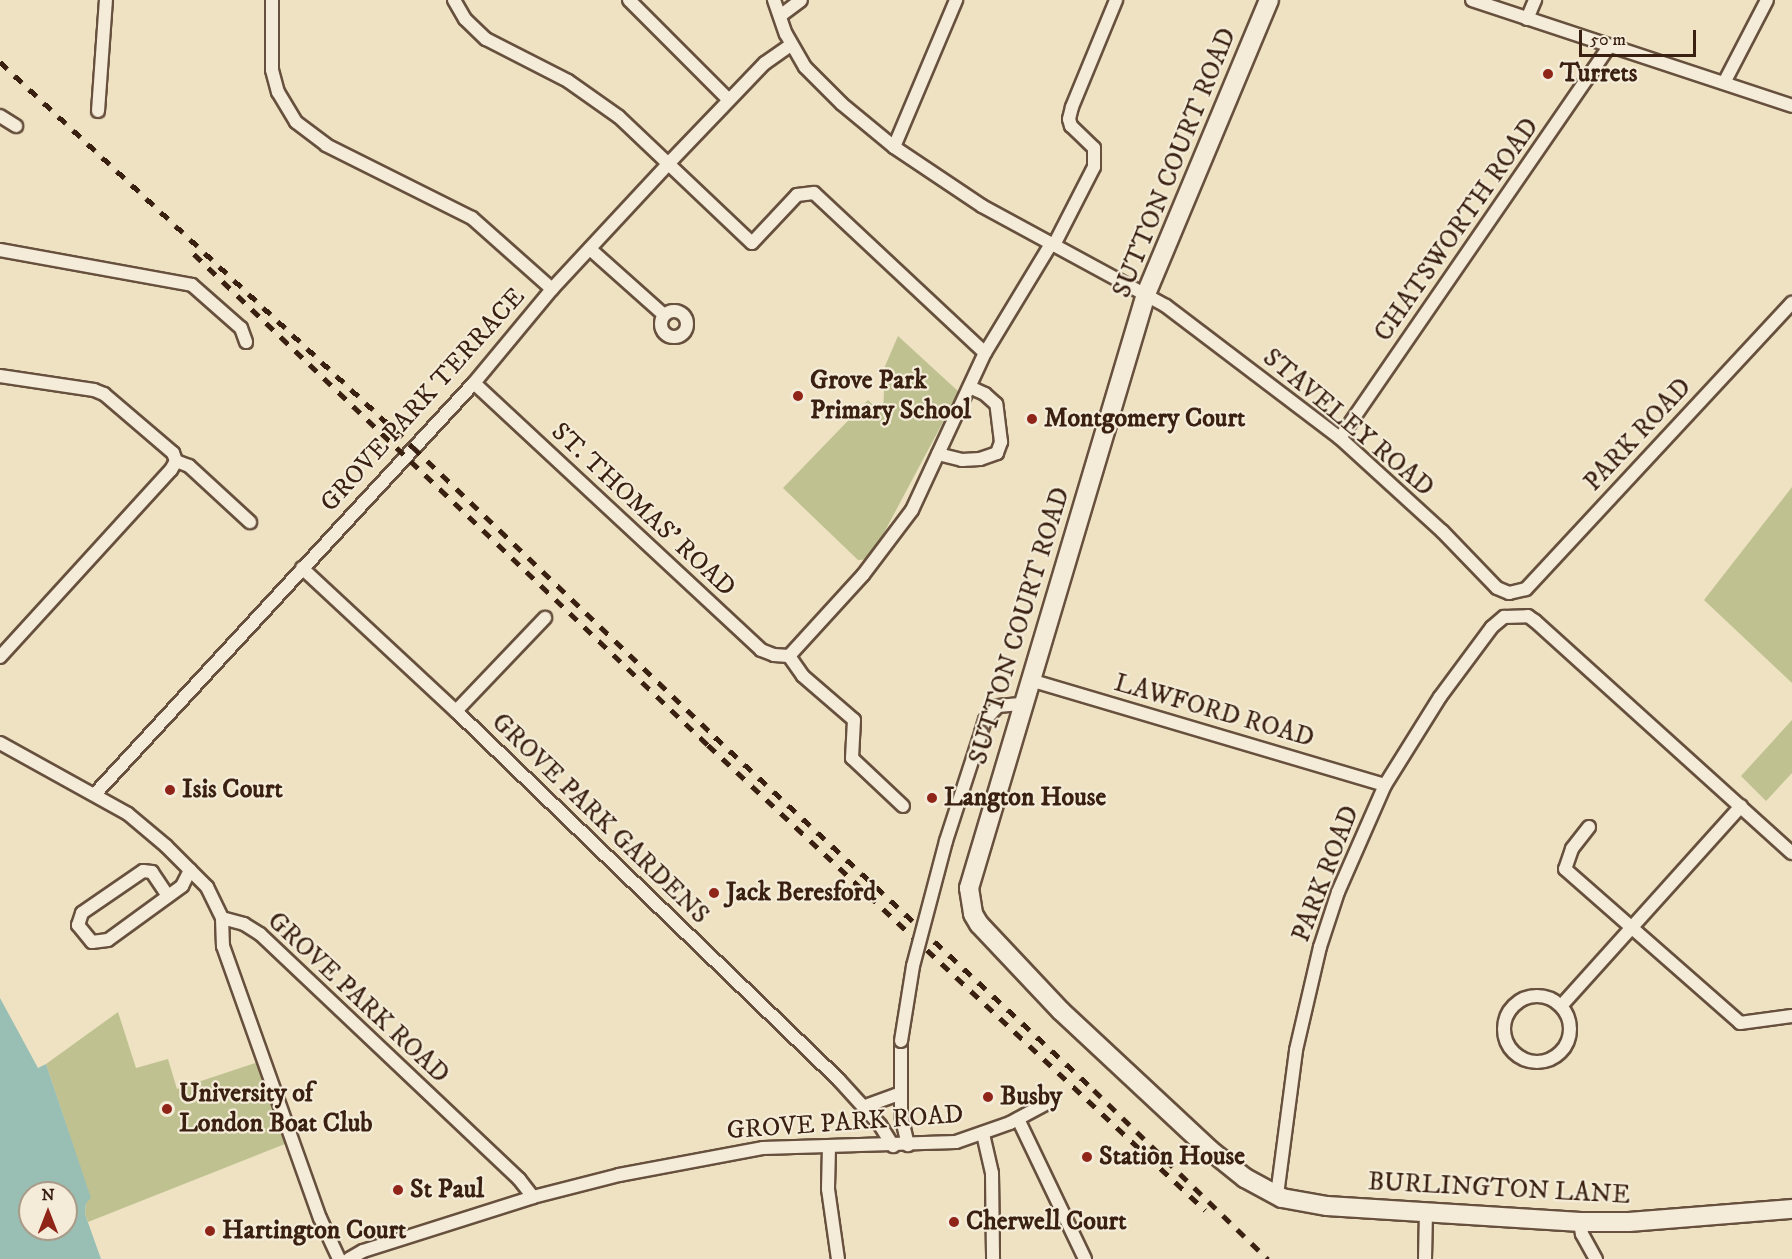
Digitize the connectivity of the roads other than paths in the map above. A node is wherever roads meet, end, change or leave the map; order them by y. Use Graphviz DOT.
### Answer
graph roads {
  1 [pos="106,0"];
  2 [pos="272,0"];
  3 [pos="454,0"];
  4 [pos="628,0"];
  5 [pos="774,0"];
  6 [pos="801,0"];
  7 [pos="956,0"];
  8 [pos="1116,0"];
  9 [pos="1269,0"];
  10 [pos="1472,0"];
  11 [pos="1535,0"];
  12 [pos="1767,0"];
  13 [pos="780,15"];
  14 [pos="1527,19"];
  15 [pos="791,45"];
  16 [pos="1609,46"];
  17 [pos="1724,83"];
  18 [pos="729,100"];
  19 [pos="1792,106"];
  20 [pos="98,111"];
  21 [pos="0,116"];
  22 [pos="16,126"];
  23 [pos="894,147"];
  24 [pos="668,164"];
  25 [pos="1053,244"];
  26 [pos="590,249"];
  27 [pos="0,250"];
  28 [pos="552,289"];
  29 [pos="1146,294"];
  30 [pos="1792,303"];
  31 [pos="664,315"];
  32 [pos="246,342"];
  33 [pos="985,352"];
  34 [pos="0,376"];
  35 [pos="474,383"];
  36 [pos="969,387"];
  37 [pos="1340,438"];
  38 [pos="938,454"];
  39 [pos="176,461"];
  40 [pos="250,522"];
  41 [pos="302,568"];
  42 [pos="1514,593"];
  43 [pos="545,618"];
  44 [pos="789,656"];
  45 [pos="0,657"];
  46 [pos="1030,680"];
  47 [pos="1023,704"];
  48 [pos="456,711"];
  49 [pos="0,743"];
  50 [pos="1385,784"];
  51 [pos="95,794"];
  52 [pos="903,806"];
  53 [pos="1741,806"];
  54 [pos="1589,827"];
  55 [pos="1792,853"];
  56 [pos="190,870"];
  57 [pos="168,896"];
  58 [pos="222,918"];
  59 [pos="1632,927"];
  60 [pos="1561,1006"];
  61 [pos="1792,1016"];
  62 [pos="899,1094"];
  63 [pos="1049,1102"];
  64 [pos="862,1107"];
  65 [pos="1018,1119"];
  66 [pos="983,1134"];
  67 [pos="908,1145"];
  68 [pos="893,1146"];
  69 [pos="829,1147"];
  70 [pos="1245,1178"];
  71 [pos="1277,1196"];
  72 [pos="533,1197"];
  73 [pos="1792,1209"];
  74 [pos="1426,1210"];
  75 [pos="1580,1222"];
  76 [pos="339,1259"];
  77 [pos="349,1259"];
  78 [pos="838,1259"];
  79 [pos="993,1259"];
  80 [pos="1085,1259"];
  81 [pos="1425,1259"];
  82 [pos="1596,1259"];
  1 -- 20 [label="street"];
  2 -- 28 [label="street"];
  3 -- 24 [label="street"];
  4 -- 18 [label="street"];
  5 -- 13 [label="street, STAVELEY ROAD"];
  6 -- 13 [label="street"];
  7 -- 23 [label="street"];
  8 -- 25 [label="street"];
  9 -- 29 [label="street, SUTTON COURT ROAD"];
  10 -- 14 [label="street"];
  11 -- 14 [label="street"];
  12 -- 17 [label="street"];
  13 -- 15 [label="street, STAVELEY ROAD"];
  14 -- 16 [label="street"];
  15 -- 18 [label="street, GROVE PARK TERRACE"];
  15 -- 23 [label="street, STAVELEY ROAD"];
  16 -- 17 [label="street"];
  16 -- 37 [label="street, CHATSWORTH ROAD"];
  17 -- 19 [label="street"];
  18 -- 24 [label="street, GROVE PARK TERRACE"];
  21 -- 22 [label="street"];
  23 -- 25 [label="street, STAVELEY ROAD"];
  24 -- 26 [label="street, GROVE PARK TERRACE"];
  24 -- 33 [label="street"];
  25 -- 29 [label="street, STAVELEY ROAD"];
  25 -- 33 [label="street"];
  26 -- 28 [label="street, GROVE PARK TERRACE"];
  26 -- 31 [label="street"];
  27 -- 32 [label="street"];
  28 -- 35 [label="street, GROVE PARK TERRACE"];
  29 -- 37 [label="street, STAVELEY ROAD"];
  29 -- 46 [label="street, SUTTON COURT ROAD"];
  30 -- 42 [label="street, PARK ROAD"];
  33 -- 36 [label="street"];
  34 -- 39 [label="street"];
  35 -- 41 [label="street, GROVE PARK TERRACE"];
  35 -- 44 [label="street, ST. THOMAS' ROAD"];
  36 -- 38 [label="street"];
  36 -- 38 [label="street"];
  37 -- 42 [label="street, STAVELEY ROAD"];
  38 -- 44 [label="street"];
  39 -- 40 [label="street"];
  39 -- 45 [label="street"];
  41 -- 48 [label="street, GROVE PARK GARDENS"];
  41 -- 51 [label="street, GROVE PARK TERRACE"];
  43 -- 48 [label="street"];
  44 -- 52 [label="street"];
  46 -- 47 [label="street, SUTTON COURT ROAD"];
  46 -- 50 [label="street, LAWFORD ROAD"];
  47 -- 62 [label="street, bridge"];
  47 -- 70 [label="street, SUTTON COURT ROAD"];
  48 -- 64 [label="street, GROVE PARK GARDENS"];
  49 -- 51 [label="street"];
  50 -- 53 [label="street, PARK ROAD"];
  50 -- 71 [label="street, PARK ROAD"];
  51 -- 56 [label="street"];
  53 -- 55 [label="street"];
  53 -- 59 [label="street"];
  54 -- 59 [label="street"];
  56 -- 57 [label="street"];
  56 -- 58 [label="street"];
  57 -- 57 [label="street"];
  58 -- 72 [label="street, GROVE PARK ROAD"];
  58 -- 76 [label="street"];
  59 -- 60 [label="street"];
  59 -- 61 [label="street"];
  60 -- 60 [label="street"];
  62 -- 64 [label="street"];
  62 -- 67 [label="street"];
  63 -- 65 [label="street, GROVE PARK ROAD"];
  64 -- 68 [label="street, GROVE PARK GARDENS"];
  65 -- 66 [label="street, GROVE PARK ROAD"];
  65 -- 80 [label="street"];
  66 -- 67 [label="street, GROVE PARK ROAD"];
  66 -- 79 [label="street"];
  67 -- 68 [label="street, GROVE PARK ROAD"];
  68 -- 69 [label="street, GROVE PARK ROAD"];
  69 -- 72 [label="street, GROVE PARK ROAD"];
  69 -- 78 [label="street"];
  70 -- 71 [label="street, BURLINGTON LANE"];
  71 -- 74 [label="street, BURLINGTON LANE"];
  72 -- 77 [label="street, GROVE PARK ROAD"];
  73 -- 75 [label="street, BURLINGTON LANE"];
  74 -- 75 [label="street, BURLINGTON LANE"];
  74 -- 81 [label="street"];
  75 -- 82 [label="street"];
}
